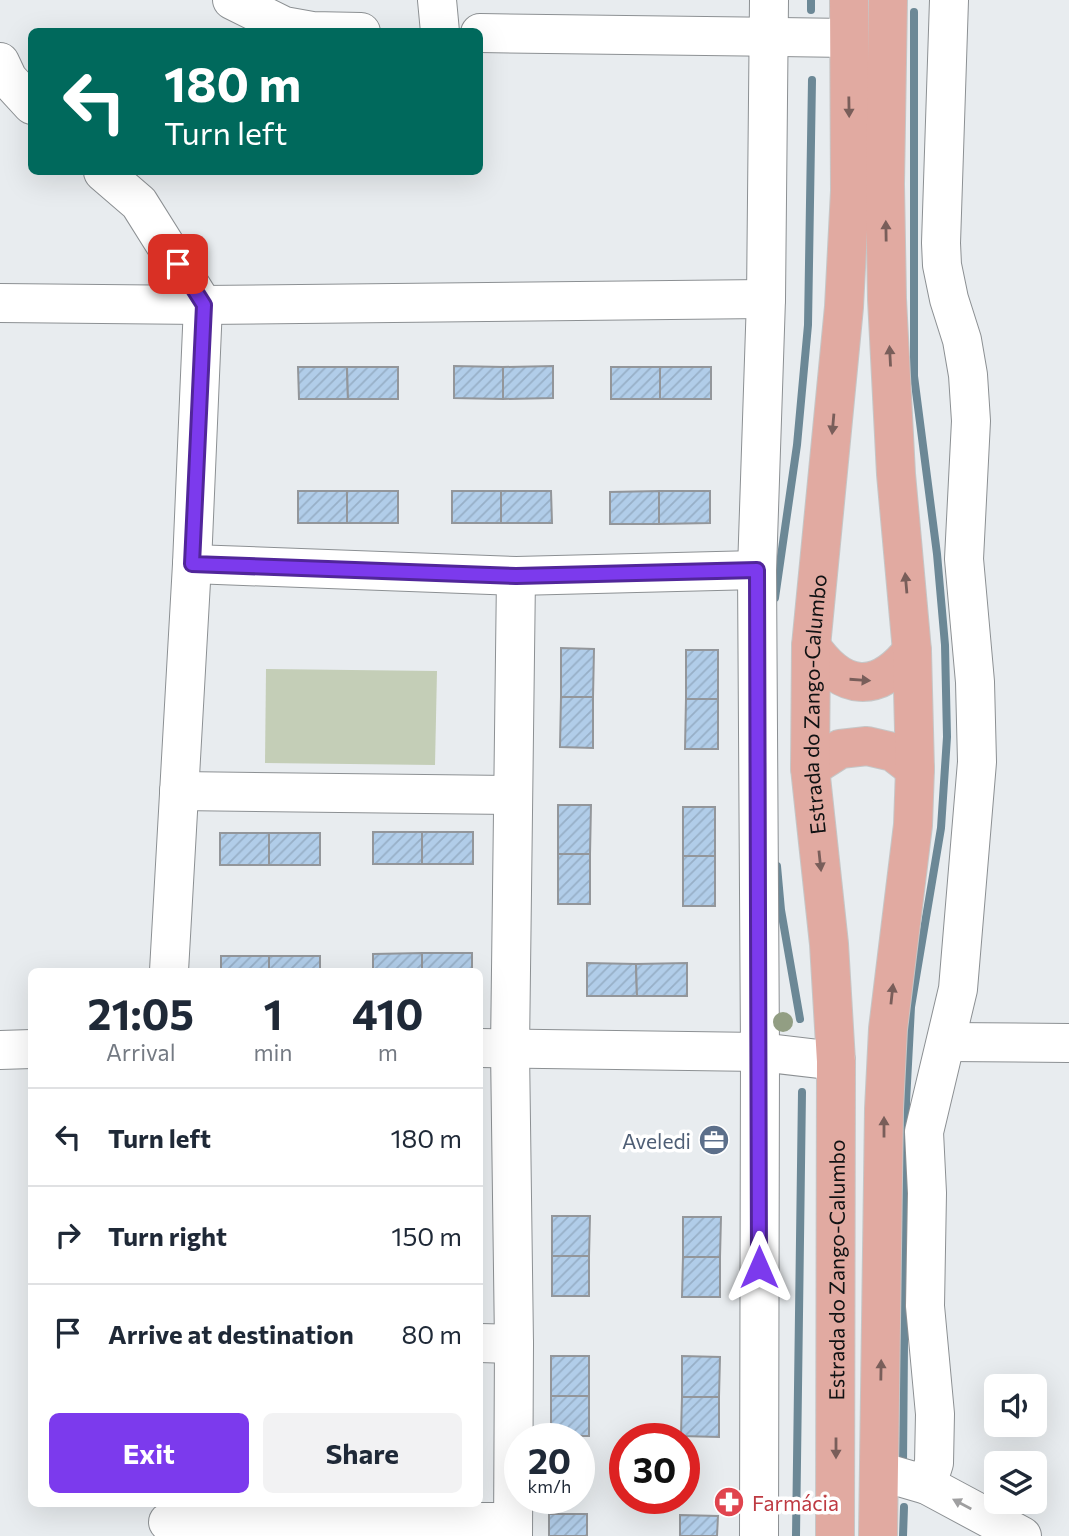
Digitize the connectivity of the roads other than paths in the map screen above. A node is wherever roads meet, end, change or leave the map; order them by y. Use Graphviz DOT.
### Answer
graph roads {
  1 [pos="232,0"];
  2 [pos="437,0"];
  3 [pos="769,0"];
  4 [pos="849,0"];
  5 [pos="888,0"];
  6 [pos="949,0"];
  7 [pos="295,28"];
  8 [pos="440,28"];
  9 [pos="483,33"];
  10 [pos="809,38"];
  11 [pos="0,62"];
  12 [pos="28,101"];
  13 [pos="106,175"];
  14 [pos="766,299"];
  15 [pos="0,303"];
  16 [pos="204,305"];
  17 [pos="192,564"];
  18 [pos="757,570"];
  19 [pos="516,576"];
  20 [pos="811,646"];
  21 [pos="912,651"];
  22 [pos="810,768"];
  23 [pos="915,769"];
  24 [pos="179,791"];
  25 [pos="513,795"];
  26 [pos="169,968"];
  27 [pos="947,1042"];
  28 [pos="1069,1043"];
  29 [pos="28,1049"];
  30 [pos="495,1049"];
  31 [pos="0,1050"];
  32 [pos="760,1052"];
  33 [pos="836,1061"];
  34 [pos="497,1343"];
  35 [pos="879,1471"];
  36 [pos="927,1485"];
  37 [pos="168,1520"];
  38 [pos="513,1529"];
  39 [pos="758,1536"];
  40 [pos="835,1536"];
  41 [pos="878,1536"];
  42 [pos="1022,1536"];
  1 -- 7 [label="street"];
  2 -- 8 [label="street"];
  3 -- 10 [label="street"];
  4 -- 10 [label="main road, Estrada do Zango-Calumbo"];
  21 -- 5 [label="main road, Estrada do Zango-Calumbo, one-way"];
  6 -- 27 [label="street"];
  9 -- 10 [label="street"];
  10 -- 14 [label="street"];
  10 -- 20 [label="main road, Estrada do Zango-Calumbo, one-way"];
  11 -- 12 [label="street"];
  13 -- 16 [label="street"];
  14 -- 16 [label="street"];
  14 -- 18 [label="street"];
  15 -- 16 [label="street"];
  16 -- 17 [label="street"];
  17 -- 19 [label="street"];
  17 -- 24 [label="street"];
  18 -- 19 [label="street"];
  18 -- 32 [label="street"];
  19 -- 25 [label="street"];
  20 -- 21 [label="main road, one-way"];
  20 -- 22 [label="main road, Estrada do Zango-Calumbo"];
  21 -- 23 [label="main road, Estrada do Zango-Calumbo"];
  22 -- 23 [label="main road"];
  22 -- 33 [label="main road, Estrada do Zango-Calumbo, one-way"];
  35 -- 23 [label="main road, Estrada do Zango-Calumbo, one-way"];
  24 -- 25 [label="street"];
  24 -- 26 [label="street"];
  25 -- 30 [label="street"];
  27 -- 28 [label="street"];
  27 -- 36 [label="street"];
  29 -- 31 [label="street"];
  30 -- 32 [label="street"];
  30 -- 34 [label="street"];
  32 -- 33 [label="street"];
  32 -- 39 [label="street"];
  33 -- 40 [label="main road, Estrada do Zango-Calumbo, one-way"];
  34 -- 38 [label="street"];
  35 -- 36 [label="street"];
  35 -- 41 [label="main road, Estrada do Zango-Calumbo"];
  42 -- 36 [label="street, one-way"];
  37 -- 38 [label="street"];
}
